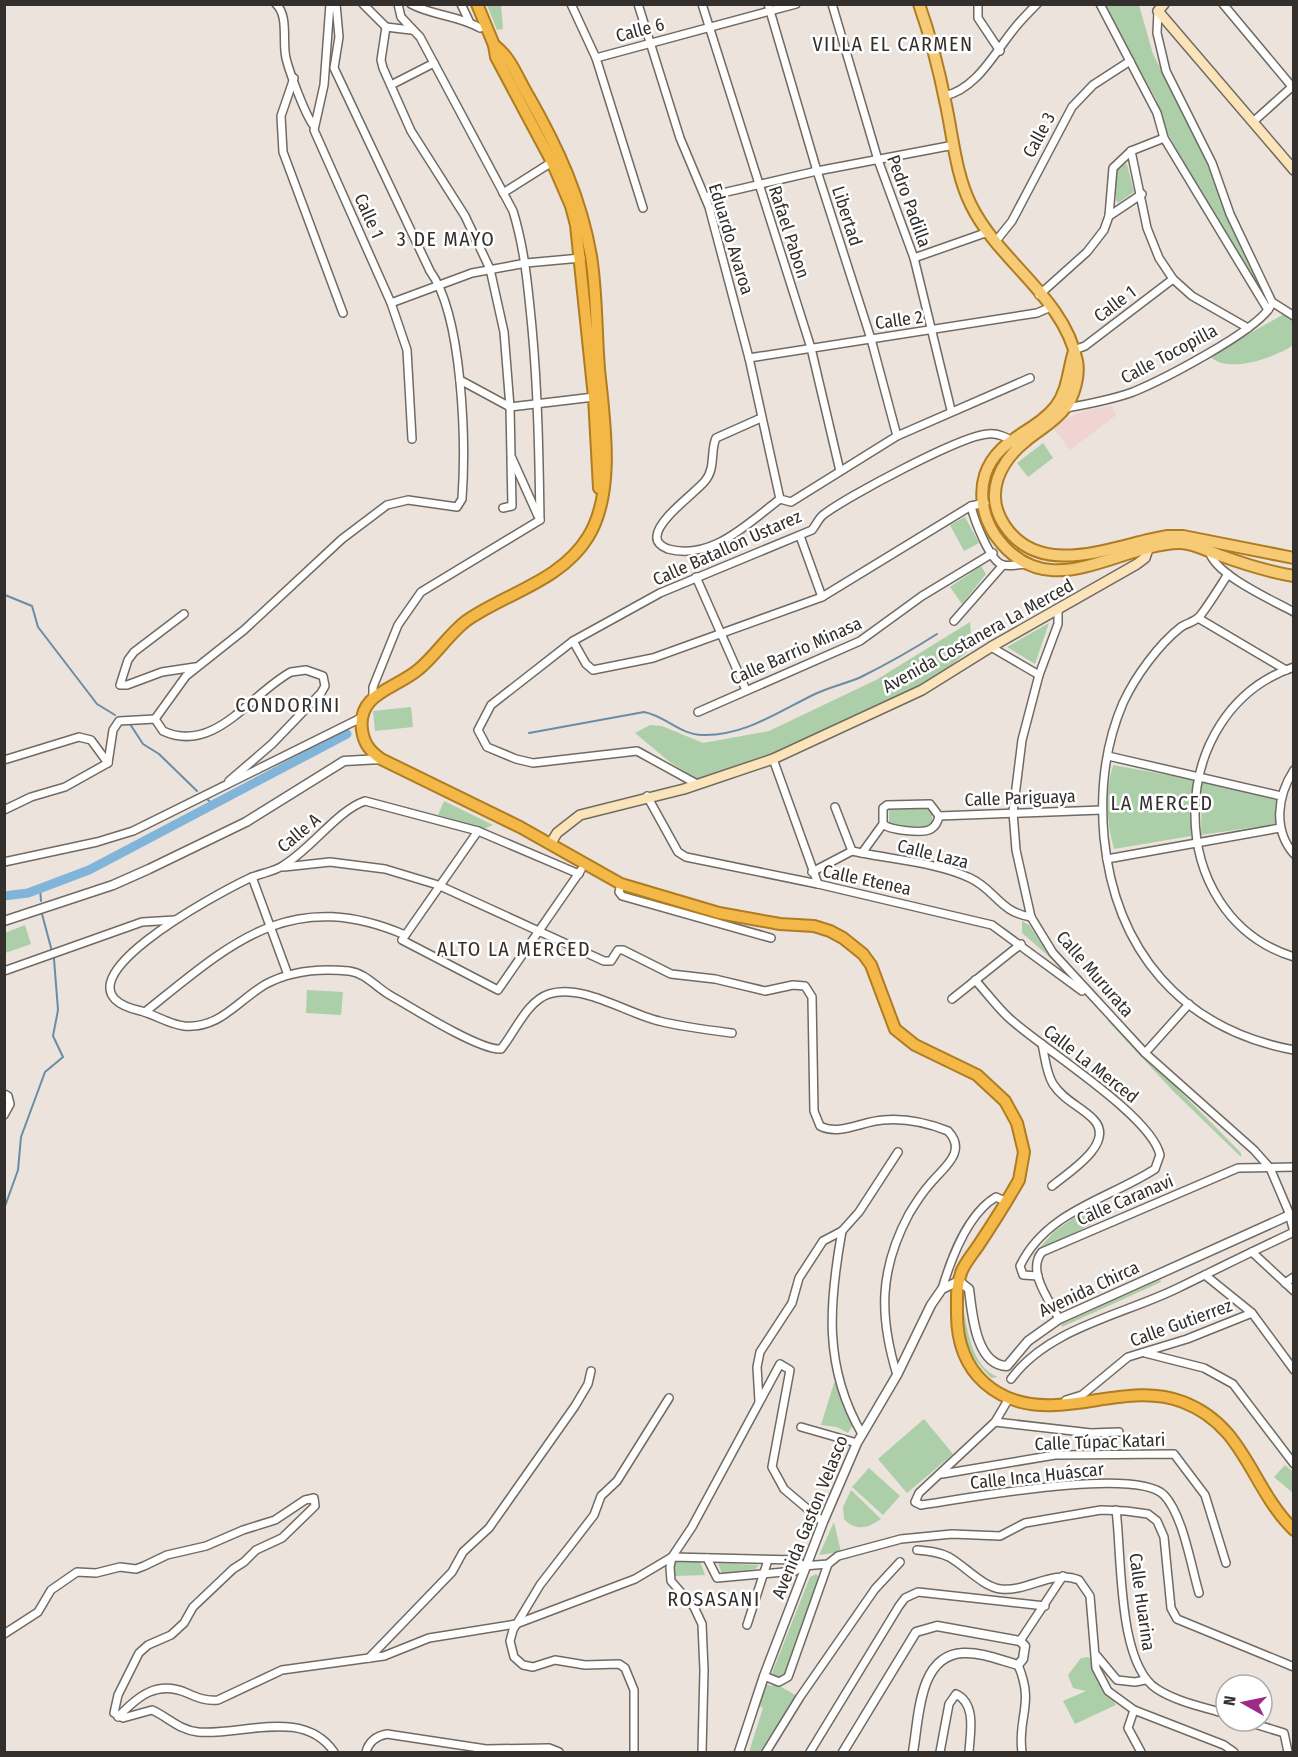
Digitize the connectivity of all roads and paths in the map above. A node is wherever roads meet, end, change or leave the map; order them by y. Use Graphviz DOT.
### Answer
graph roads {
  1 [pos="276,4"];
  2 [pos="330,4"];
  3 [pos="336,4"];
  4 [pos="363,4"];
  5 [pos="398,4"];
  6 [pos="411,4"];
  7 [pos="461,4"];
  8 [pos="477,4"];
  9 [pos="571,4"];
  10 [pos="638,4"];
  11 [pos="702,4"];
  12 [pos="796,4"];
  13 [pos="832,4"];
  14 [pos="919,4"];
  15 [pos="978,4"];
  16 [pos="1037,4"];
  17 [pos="1092,4"];
  18 [pos="1100,4"];
  19 [pos="1223,4"];
  20 [pos="769,8"];
  21 [pos="1161,8"];
  22 [pos="1105,18"];
  23 [pos="470,23"];
  24 [pos="486,26"];
  25 [pos="386,27"];
  26 [pos="710,28"];
  27 [pos="411,30"];
  28 [pos="651,42"];
  29 [pos="1000,51"];
  30 [pos="596,58"];
  31 [pos="1130,61"];
  32 [pos="434,63"];
  33 [pos="294,78"];
  34 [pos="391,85"];
  35 [pos="1293,86"];
  36 [pos="945,96"];
  37 [pos="1253,122"];
  38 [pos="314,126"];
  39 [pos="1164,138"];
  40 [pos="954,145"];
  41 [pos="1131,151"];
  42 [pos="557,159"];
  43 [pos="878,160"];
  44 [pos="817,171"];
  45 [pos="1293,171"];
  46 [pos="757,184"];
  47 [pos="503,193"];
  48 [pos="1142,194"];
  49 [pos="705,197"];
  50 [pos="643,208"];
  51 [pos="1109,216"];
  52 [pos="988,232"];
  53 [pos="996,241"];
  54 [pos="586,257"];
  55 [pos="914,258"];
  56 [pos="526,263"];
  57 [pos="490,269"];
  58 [pos="1173,279"];
  59 [pos="440,284"];
  60 [pos="1039,295"];
  61 [pos="1272,302"];
  62 [pos="391,303"];
  63 [pos="1051,307"];
  64 [pos="1268,310"];
  65 [pos="343,313"];
  66 [pos="1293,316"];
  67 [pos="1248,328"];
  68 [pos="933,330"];
  69 [pos="871,339"];
  70 [pos="811,348"];
  71 [pos="1074,350"];
  72 [pos="749,358"];
  73 [pos="1030,378"];
  74 [pos="460,380"];
  75 [pos="598,397"];
  76 [pos="539,404"];
  77 [pos="510,407"];
  78 [pos="1066,408"];
  79 [pos="951,410"];
  80 [pos="761,418"];
  81 [pos="897,436"];
  82 [pos="412,440"];
  83 [pos="1014,443"];
  84 [pos="511,456"];
  85 [pos="999,460"];
  86 [pos="840,471"];
  87 [pos="780,499"];
  88 [pos="995,502"];
  89 [pos="977,505"];
  90 [pos="503,508"];
  91 [pos="540,520"];
  92 [pos="800,536"];
  93 [pos="1138,541"];
  94 [pos="1210,547"];
  95 [pos="1148,549"];
  96 [pos="993,553"];
  97 [pos="1126,556"];
  98 [pos="1293,558"];
  99 [pos="1029,564"];
  100 [pos="1003,565"];
  101 [pos="1228,574"];
  102 [pos="1293,576"];
  103 [pos="696,577"];
  104 [pos="822,597"];
  105 [pos="1058,611"];
  106 [pos="1293,612"];
  107 [pos="184,614"];
  108 [pos="1198,618"];
  109 [pos="954,621"];
  110 [pos="721,633"];
  111 [pos="573,640"];
  112 [pos="991,647"];
  113 [pos="198,666"];
  114 [pos="1290,668"];
  115 [pos="1039,675"];
  116 [pos="746,690"];
  117 [pos="373,696"];
  118 [pos="698,712"];
  119 [pos="156,719"];
  120 [pos="361,720"];
  121 [pos="1108,756"];
  122 [pos="381,759"];
  123 [pos="773,759"];
  124 [pos="4,760"];
  125 [pos="108,763"];
  126 [pos="1293,770"];
  127 [pos="1197,776"];
  128 [pos="229,781"];
  129 [pos="697,784"];
  130 [pos="647,796"];
  131 [pos="1281,796"];
  132 [pos="835,807"];
  133 [pos="4,810"];
  134 [pos="1102,810"];
  135 [pos="1013,812"];
  136 [pos="939,816"];
  137 [pos="883,824"];
  138 [pos="1280,828"];
  139 [pos="478,831"];
  140 [pos="1196,842"];
  141 [pos="551,843"];
  142 [pos="852,851"];
  143 [pos="862,853"];
  144 [pos="1293,854"];
  145 [pos="1107,859"];
  146 [pos="4,862"];
  147 [pos="281,867"];
  148 [pos="582,870"];
  149 [pos="812,872"];
  150 [pos="252,877"];
  151 [pos="621,884"];
  152 [pos="818,884"];
  153 [pos="438,885"];
  154 [pos="1031,917"];
  155 [pos="4,921"];
  156 [pos="175,921"];
  157 [pos="271,924"];
  158 [pos="541,931"];
  159 [pos="405,935"];
  160 [pos="771,938"];
  161 [pos="1021,944"];
  162 [pos="1293,957"];
  163 [pos="4,971"];
  164 [pos="288,975"];
  165 [pos="975,980"];
  166 [pos="1091,997"];
  167 [pos="952,999"];
  168 [pos="1188,1004"];
  169 [pos="145,1012"];
  170 [pos="732,1033"];
  171 [pos="1042,1044"];
  172 [pos="1293,1050"];
  173 [pos="1144,1053"];
  174 [pos="4,1094"];
  175 [pos="4,1115"];
  176 [pos="898,1152"];
  177 [pos="1293,1167"];
  178 [pos="1270,1168"];
  179 [pos="1052,1186"];
  180 [pos="1007,1202"];
  181 [pos="1292,1215"];
  182 [pos="842,1231"];
  183 [pos="1293,1231"];
  184 [pos="1252,1252"];
  185 [pos="1205,1275"];
  186 [pos="1038,1276"];
  187 [pos="1293,1276"];
  188 [pos="959,1281"];
  189 [pos="1285,1283"];
  190 [pos="942,1289"];
  191 [pos="1293,1291"];
  192 [pos="1251,1313"];
  193 [pos="1059,1319"];
  194 [pos="1022,1348"];
  195 [pos="1039,1351"];
  196 [pos="1143,1353"];
  197 [pos="1293,1370"];
  198 [pos="591,1371"];
  199 [pos="897,1375"];
  200 [pos="1011,1379"];
  201 [pos="669,1398"];
  202 [pos="1008,1400"];
  203 [pos="759,1401"];
  204 [pos="1067,1405"];
  205 [pos="995,1422"];
  206 [pos="801,1427"];
  207 [pos="1119,1432"];
  208 [pos="862,1434"];
  209 [pos="857,1443"];
  210 [pos="1293,1464"];
  211 [pos="941,1474"];
  212 [pos="1116,1510"];
  213 [pos="823,1522"];
  214 [pos="1293,1530"];
  215 [pos="917,1550"];
  216 [pos="672,1557"];
  217 [pos="707,1558"];
  218 [pos="768,1560"];
  219 [pos="900,1562"];
  220 [pos="1226,1563"];
  221 [pos="828,1564"];
  222 [pos="805,1566"];
  223 [pos="765,1574"];
  224 [pos="1063,1576"];
  225 [pos="1200,1593"];
  226 [pos="1045,1606"];
  227 [pos="516,1624"];
  228 [pos="747,1625"];
  229 [pos="4,1634"];
  230 [pos="1020,1641"];
  231 [pos="1097,1655"];
  232 [pos="369,1658"];
  233 [pos="1018,1665"];
  234 [pos="1293,1667"];
  235 [pos="764,1676"];
  236 [pos="1145,1680"];
  237 [pos="1134,1710"];
  238 [pos="1214,1710"];
  239 [pos="118,1717"];
  240 [pos="1274,1730"];
  241 [pos="334,1752"];
  242 [pos="366,1752"];
  243 [pos="559,1752"];
  244 [pos="634,1752"];
  245 [pos="702,1752"];
  246 [pos="739,1752"];
  247 [pos="766,1752"];
  248 [pos="810,1752"];
  249 [pos="843,1752"];
  250 [pos="913,1752"];
  251 [pos="940,1752"];
  252 [pos="969,1752"];
  253 [pos="1022,1752"];
  254 [pos="1141,1752"];
  255 [pos="1234,1752"];
  256 [pos="1288,1752"];
  1 -- 33 [label="street, Calle 1"];
  2 -- 38 [label="street"];
  3 -- 59 [label="street"];
  4 -- 25 [label="street"];
  5 -- 27 [label="street"];
  6 -- 23 [label="street"];
  7 -- 23 [label="street"];
  8 -- 24 [label="highway"];
  9 -- 30 [label="street"];
  10 -- 28 [label="street, Eduardo Avaroa"];
  11 -- 26 [label="street, Rafael Pabon"];
  12 -- 20 [label="street, Calle 6"];
  13 -- 43 [label="street, Pedro Padilla"];
  14 -- 36 [label="main road"];
  15 -- 29 [label="street"];
  16 -- 29 [label="street"];
  17 -- 22 [label="street"];
  18 -- 22 [label="street"];
  19 -- 35 [label="street"];
  20 -- 26 [label="street, Calle 6"];
  20 -- 44 [label="street, Libertad"];
  21 -- 37 [label="main road"];
  21 -- 61 [label="street"];
  22 -- 31 [label="street"];
  23 -- 24 [label="street"];
  24 -- 42 [label="highway"];
  25 -- 27 [label="street"];
  25 -- 34 [label="street"];
  26 -- 28 [label="street, Calle 6"];
  26 -- 46 [label="street, Rafael Pabon"];
  27 -- 32 [label="street"];
  28 -- 30 [label="street, Calle 6"];
  28 -- 49 [label="street, Eduardo Avaroa"];
  29 -- 36 [label="street"];
  30 -- 50 [label="street"];
  31 -- 39 [label="street"];
  31 -- 53 [label="street, Calle 3"];
  32 -- 34 [label="street"];
  32 -- 47 [label="street"];
  33 -- 38 [label="street, Calle 1"];
  33 -- 65 [label="street"];
  34 -- 57 [label="street"];
  35 -- 37 [label="street"];
  36 -- 40 [label="main road"];
  37 -- 45 [label="main road"];
  38 -- 62 [label="street, Calle 1"];
  39 -- 41 [label="street"];
  39 -- 64 [label="street"];
  40 -- 43 [label="street"];
  40 -- 52 [label="main road"];
  41 -- 48 [label="street"];
  41 -- 51 [label="street"];
  42 -- 47 [label="street"];
  42 -- 54 [label="highway"];
  43 -- 44 [label="street"];
  43 -- 55 [label="street, Pedro Padilla"];
  44 -- 46 [label="street"];
  44 -- 69 [label="street, Libertad"];
  46 -- 49 [label="street"];
  46 -- 70 [label="street, Rafael Pabon"];
  47 -- 56 [label="street"];
  48 -- 51 [label="street"];
  48 -- 58 [label="street"];
  49 -- 72 [label="street, Eduardo Avaroa"];
  51 -- 60 [label="street"];
  52 -- 53 [label="main road"];
  52 -- 55 [label="street"];
  53 -- 60 [label="main road"];
  54 -- 56 [label="street"];
  54 -- 75 [label="highway"];
  55 -- 68 [label="street, Pedro Padilla"];
  56 -- 57 [label="street"];
  56 -- 76 [label="street"];
  57 -- 59 [label="street"];
  57 -- 77 [label="street"];
  58 -- 67 [label="street"];
  58 -- 71 [label="street, Calle 1"];
  59 -- 62 [label="street"];
  59 -- 74 [label="street"];
  60 -- 63 [label="main road"];
  61 -- 64 [label="street, Calle Tocopilla"];
  61 -- 66 [label="street"];
  62 -- 82 [label="street, Calle 1"];
  63 -- 68 [label="street, Calle 2"];
  63 -- 71 [label="main road"];
  64 -- 67 [label="street, Calle Tocopilla"];
  67 -- 78 [label="street, Calle Tocopilla"];
  68 -- 69 [label="street, Calle 2"];
  68 -- 79 [label="street, Pedro Padilla"];
  69 -- 70 [label="street, Calle 2"];
  69 -- 81 [label="street, Libertad"];
  70 -- 72 [label="street, Calle 2"];
  70 -- 86 [label="street, Rafael Pabon"];
  71 -- 78 [label="main road"];
  71 -- 83 [label="main road"];
  72 -- 80 [label="street, Eduardo Avaroa"];
  73 -- 79 [label="street"];
  74 -- 77 [label="street"];
  74 -- 113 [label="street"];
  75 -- 76 [label="street"];
  75 -- 117 [label="highway"];
  76 -- 77 [label="street"];
  76 -- 91 [label="street"];
  77 -- 84 [label="street"];
  78 -- 83 [label="main road"];
  79 -- 81 [label="street"];
  80 -- 87 [label="street, Eduardo Avaroa"];
  80 -- 87 [label="street"];
  81 -- 86 [label="street"];
  83 -- 85 [label="main road"];
  83 -- 92 [label="street, Calle Batallon Ustarez"];
  84 -- 90 [label="street"];
  84 -- 91 [label="street"];
  85 -- 88 [label="main road"];
  85 -- 89 [label="main road"];
  86 -- 87 [label="street"];
  88 -- 89 [label="street"];
  88 -- 93 [label="main road"];
  89 -- 96 [label="street"];
  89 -- 99 [label="main road"];
  89 -- 104 [label="street"];
  91 -- 117 [label="street"];
  92 -- 103 [label="street, Calle Batallon Ustarez"];
  92 -- 104 [label="street"];
  93 -- 94 [label="main road"];
  93 -- 97 [label="main road"];
  94 -- 95 [label="main road"];
  94 -- 98 [label="main road"];
  94 -- 101 [label="street"];
  94 -- 102 [label="main road"];
  95 -- 97 [label="main road"];
  95 -- 105 [label="main road, Avenida Costanera La Merced"];
  96 -- 100 [label="street"];
  96 -- 116 [label="street, Calle Barrio Minasa"];
  97 -- 99 [label="main road"];
  99 -- 100 [label="street"];
  100 -- 109 [label="street"];
  101 -- 106 [label="street"];
  101 -- 108 [label="street"];
  103 -- 110 [label="street"];
  103 -- 111 [label="street, Calle Batallon Ustarez"];
  104 -- 110 [label="street"];
  105 -- 112 [label="main road, Avenida Costanera La Merced"];
  105 -- 115 [label="street, Calle Mururata"];
  107 -- 113 [label="street"];
  108 -- 114 [label="street"];
  108 -- 121 [label="street"];
  110 -- 111 [label="street"];
  110 -- 116 [label="street"];
  111 -- 129 [label="street, Calle Batallon Ustarez"];
  112 -- 115 [label="street"];
  112 -- 123 [label="main road, Avenida Costanera La Merced"];
  113 -- 119 [label="street"];
  114 -- 127 [label="street"];
  115 -- 135 [label="street, Calle Mururata"];
  116 -- 118 [label="street, Calle Barrio Minasa"];
  117 -- 120 [label="highway"];
  119 -- 125 [label="street"];
  119 -- 128 [label="street"];
  120 -- 122 [label="highway"];
  120 -- 128 [label="street"];
  121 -- 127 [label="street"];
  121 -- 134 [label="street"];
  122 -- 141 [label="highway"];
  122 -- 155 [label="street"];
  123 -- 129 [label="main road, Avenida Costanera La Merced"];
  123 -- 149 [label="street"];
  124 -- 125 [label="street"];
  125 -- 133 [label="street"];
  126 -- 131 [label="street"];
  127 -- 131 [label="street"];
  127 -- 140 [label="street"];
  128 -- 146 [label="street"];
  129 -- 130 [label="main road, Avenida Costanera La Merced"];
  130 -- 141 [label="main road, Avenida Costanera La Merced"];
  130 -- 152 [label="street, Calle Etenea"];
  131 -- 138 [label="street"];
  132 -- 142 [label="street"];
  134 -- 135 [label="street, Calle Pariguaya"];
  134 -- 145 [label="street"];
  135 -- 136 [label="street, Calle Pariguaya"];
  135 -- 154 [label="street, Calle Mururata"];
  136 -- 137 [label="street, Calle Pariguaya"];
  136 -- 137 [label="street, Calle Pariguaya"];
  137 -- 143 [label="street, Calle Pariguaya"];
  138 -- 140 [label="street"];
  138 -- 144 [label="street"];
  139 -- 147 [label="street, Calle A"];
  139 -- 148 [label="street, Calle A"];
  139 -- 153 [label="street"];
  140 -- 145 [label="street"];
  140 -- 162 [label="street"];
  141 -- 148 [label="highway"];
  142 -- 143 [label="street, Calle Laza"];
  142 -- 149 [label="street"];
  143 -- 154 [label="street, Calle Laza"];
  145 -- 168 [label="street"];
  147 -- 150 [label="street, Calle A"];
  147 -- 153 [label="street"];
  148 -- 151 [label="highway"];
  148 -- 158 [label="street"];
  149 -- 152 [label="street"];
  150 -- 156 [label="street, Calle A"];
  150 -- 157 [label="street"];
  151 -- 160 [label="street"];
  151 -- 180 [label="highway"];
  152 -- 161 [label="street, Calle Etenea"];
  153 -- 158 [label="street"];
  153 -- 159 [label="street"];
  154 -- 166 [label="street, Calle Mururata"];
  156 -- 163 [label="street"];
  156 -- 169 [label="street, Calle A"];
  157 -- 159 [label="street"];
  157 -- 164 [label="street"];
  157 -- 169 [label="street"];
  158 -- 159 [label="street"];
  158 -- 199 [label="street"];
  161 -- 165 [label="street"];
  161 -- 166 [label="street, Calle Etenea"];
  164 -- 169 [label="street"];
  164 -- 170 [label="street"];
  165 -- 167 [label="street"];
  165 -- 171 [label="street, Calle La Merced"];
  166 -- 173 [label="street, Calle Mururata"];
  168 -- 172 [label="street"];
  168 -- 173 [label="street"];
  171 -- 179 [label="street"];
  171 -- 186 [label="street, Calle La Merced"];
  173 -- 178 [label="street, Calle Mururata"];
  174 -- 175 [label="street"];
  176 -- 182 [label="street"];
  177 -- 178 [label="street, Calle Caranavi"];
  178 -- 181 [label="street, Calle Mururata"];
  178 -- 186 [label="street, Calle Caranavi"];
  180 -- 188 [label="highway"];
  180 -- 190 [label="street"];
  181 -- 183 [label="street, Calle Mururata"];
  181 -- 193 [label="street, Avenida Chirca"];
  182 -- 203 [label="street"];
  182 -- 208 [label="street"];
  183 -- 184 [label="street, Avenida Chirca"];
  184 -- 185 [label="street, Avenida Chirca"];
  184 -- 189 [label="street"];
  185 -- 192 [label="street"];
  185 -- 195 [label="street, Avenida Chirca"];
  186 -- 193 [label="street"];
  187 -- 189 [label="street"];
  188 -- 190 [label="street"];
  188 -- 194 [label="street, Avenida Chirca"];
  188 -- 202 [label="highway"];
  189 -- 191 [label="street"];
  190 -- 199 [label="street, Avenida Gaston Velasco"];
  192 -- 196 [label="street, Calle Gutierrez"];
  192 -- 197 [label="street"];
  193 -- 194 [label="street, Avenida Chirca"];
  194 -- 195 [label="street"];
  195 -- 200 [label="street, Avenida Chirca"];
  196 -- 204 [label="street, Calle Gutierrez"];
  196 -- 210 [label="street"];
  198 -- 232 [label="street"];
  199 -- 208 [label="street, Avenida Gaston Velasco"];
  201 -- 227 [label="street"];
  202 -- 204 [label="highway"];
  202 -- 205 [label="street"];
  203 -- 213 [label="street"];
  203 -- 216 [label="street"];
  204 -- 214 [label="highway"];
  205 -- 207 [label="street"];
  205 -- 211 [label="street"];
  206 -- 209 [label="street"];
  208 -- 209 [label="street, Avenida Gaston Velasco"];
  209 -- 213 [label="street, Avenida Gaston Velasco"];
  211 -- 220 [label="street, Calle Túpac Katari"];
  211 -- 225 [label="street, Calle Inca Huáscar"];
  212 -- 221 [label="street"];
  212 -- 234 [label="street"];
  212 -- 236 [label="street, Calle Huarina"];
  213 -- 222 [label="street, Avenida Gaston Velasco"];
  215 -- 224 [label="street"];
  216 -- 217 [label="street"];
  216 -- 227 [label="street"];
  216 -- 245 [label="street"];
  217 -- 218 [label="street"];
  217 -- 223 [label="street"];
  218 -- 222 [label="street"];
  218 -- 223 [label="street"];
  219 -- 247 [label="street"];
  221 -- 222 [label="street"];
  221 -- 235 [label="street"];
  222 -- 223 [label="street"];
  222 -- 235 [label="street, Avenida Gaston Velasco"];
  223 -- 228 [label="street"];
  224 -- 226 [label="street"];
  224 -- 231 [label="street"];
  226 -- 230 [label="street"];
  226 -- 248 [label="street"];
  227 -- 232 [label="street"];
  227 -- 244 [label="street"];
  229 -- 239 [label="street"];
  230 -- 233 [label="street"];
  230 -- 249 [label="street"];
  231 -- 236 [label="street"];
  231 -- 237 [label="street"];
  232 -- 239 [label="street"];
  233 -- 250 [label="street"];
  233 -- 253 [label="street"];
  235 -- 246 [label="street, Avenida Gaston Velasco"];
  236 -- 238 [label="street"];
  237 -- 254 [label="street"];
  237 -- 255 [label="street"];
  239 -- 241 [label="street"];
  240 -- 256 [label="street"];
  242 -- 243 [label="street"];
  251 -- 252 [label="street"];
}
